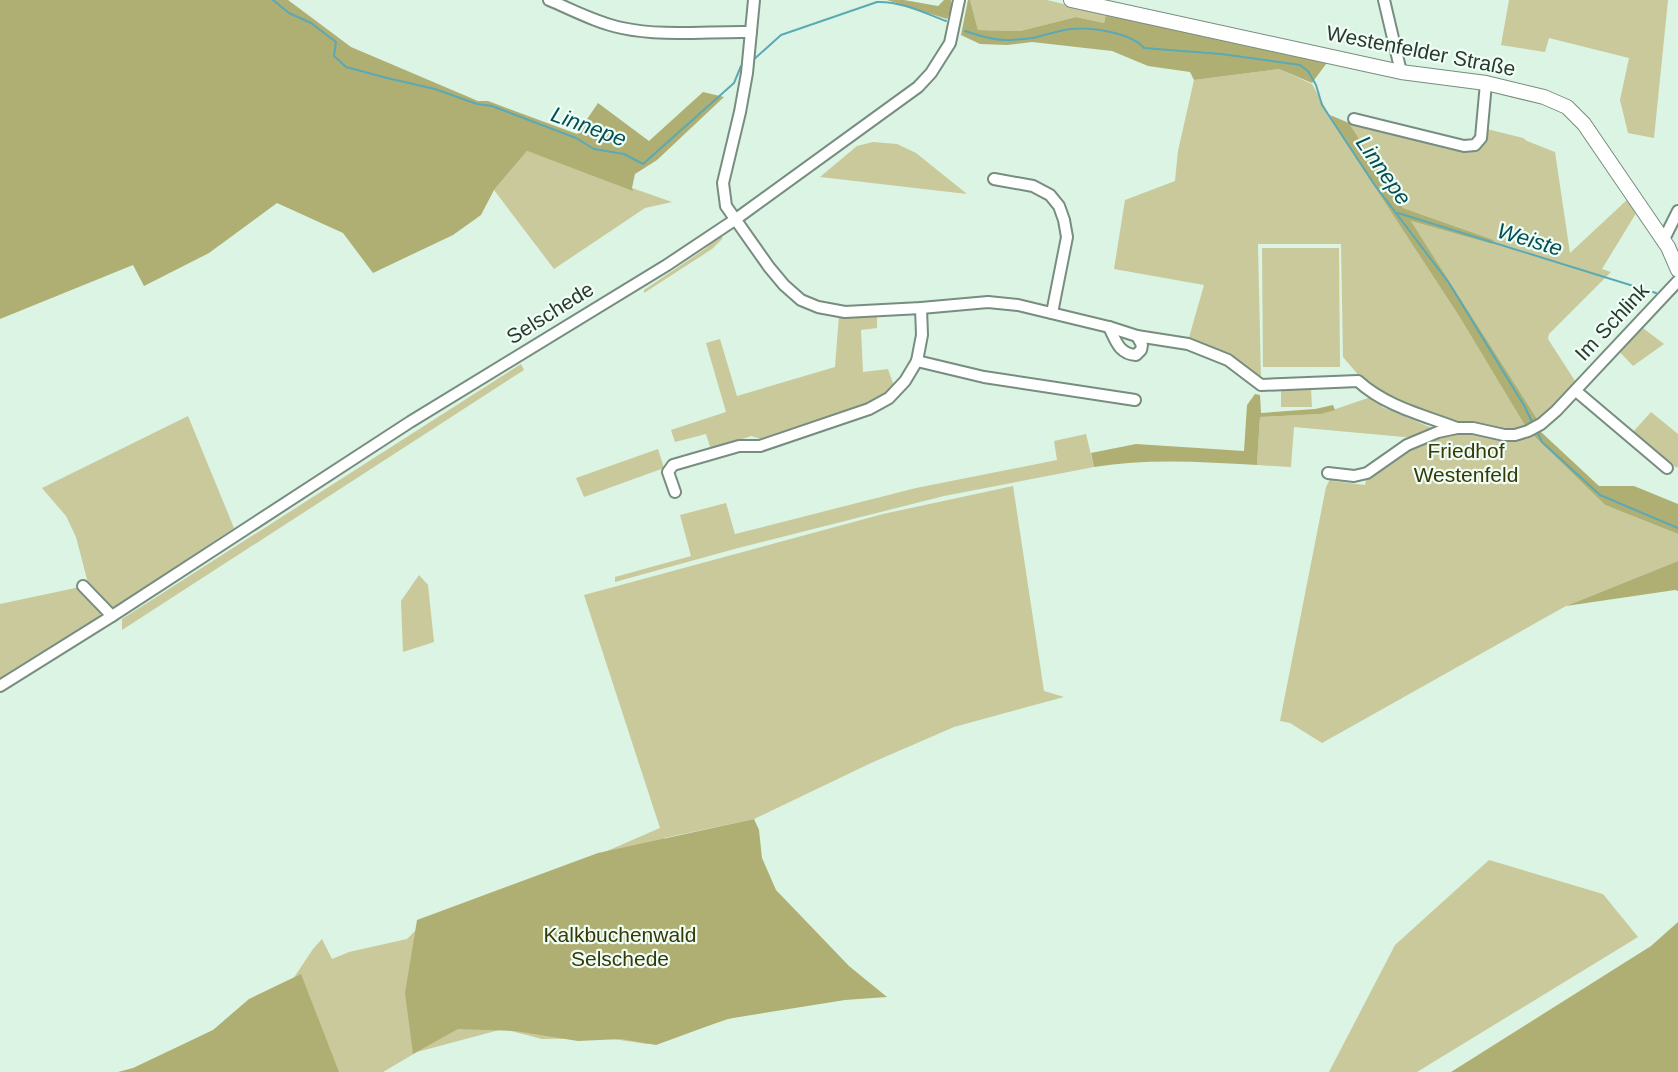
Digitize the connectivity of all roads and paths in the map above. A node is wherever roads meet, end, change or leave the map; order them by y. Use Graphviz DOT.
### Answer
graph roads {
  1 [pos="549,0"];
  2 [pos="754,0"];
  3 [pos="959,0"];
  4 [pos="1071,0"];
  5 [pos="1384,0"];
  6 [pos="751,32"];
  7 [pos="1401,72"];
  8 [pos="1486,83"];
  9 [pos="1354,120"];
  10 [pos="994,179"];
  11 [pos="1678,211"];
  12 [pos="736,219"];
  13 [pos="1663,241"];
  14 [pos="1678,270"];
  15 [pos="1678,280"];
  16 [pos="921,308"];
  17 [pos="1052,313"];
  18 [pos="1109,327"];
  19 [pos="1137,336"];
  20 [pos="917,361"];
  21 [pos="1576,391"];
  22 [pos="1135,400"];
  23 [pos="1457,428"];
  24 [pos="1667,468"];
  25 [pos="1328,473"];
  26 [pos="675,492"];
  27 [pos="83,586"];
  28 [pos="112,616"];
  29 [pos="0,686"];
  1 -- 6 [label="street"];
  2 -- 6 [label="street"];
  3 -- 12 [label="street, Selschede"];
  4 -- 7 [label="main road, Westenfelder Straße"];
  5 -- 7 [label="street"];
  6 -- 12 [label="street"];
  7 -- 8 [label="main road, Westenfelder Straße"];
  8 -- 9 [label="street"];
  8 -- 13 [label="main road, Westenfelder Straße"];
  10 -- 17 [label="street"];
  11 -- 13 [label="street"];
  12 -- 16 [label="street"];
  12 -- 28 [label="street, Selschede"];
  13 -- 14 [label="main road, Westenfelder Straße"];
  15 -- 21 [label="street, Im Schlink"];
  16 -- 17 [label="street"];
  16 -- 20 [label="street"];
  17 -- 18 [label="street"];
  18 -- 19 [label="street"];
  18 -- 19 [label="street"];
  19 -- 23 [label="street"];
  20 -- 22 [label="street"];
  20 -- 26 [label="street"];
  21 -- 23 [label="street, Im Schlink"];
  21 -- 24 [label="street, Im Schlink"];
  23 -- 25 [label="street, Im Schlink"];
  27 -- 28 [label="street"];
  28 -- 29 [label="street, Selschede"];
}
